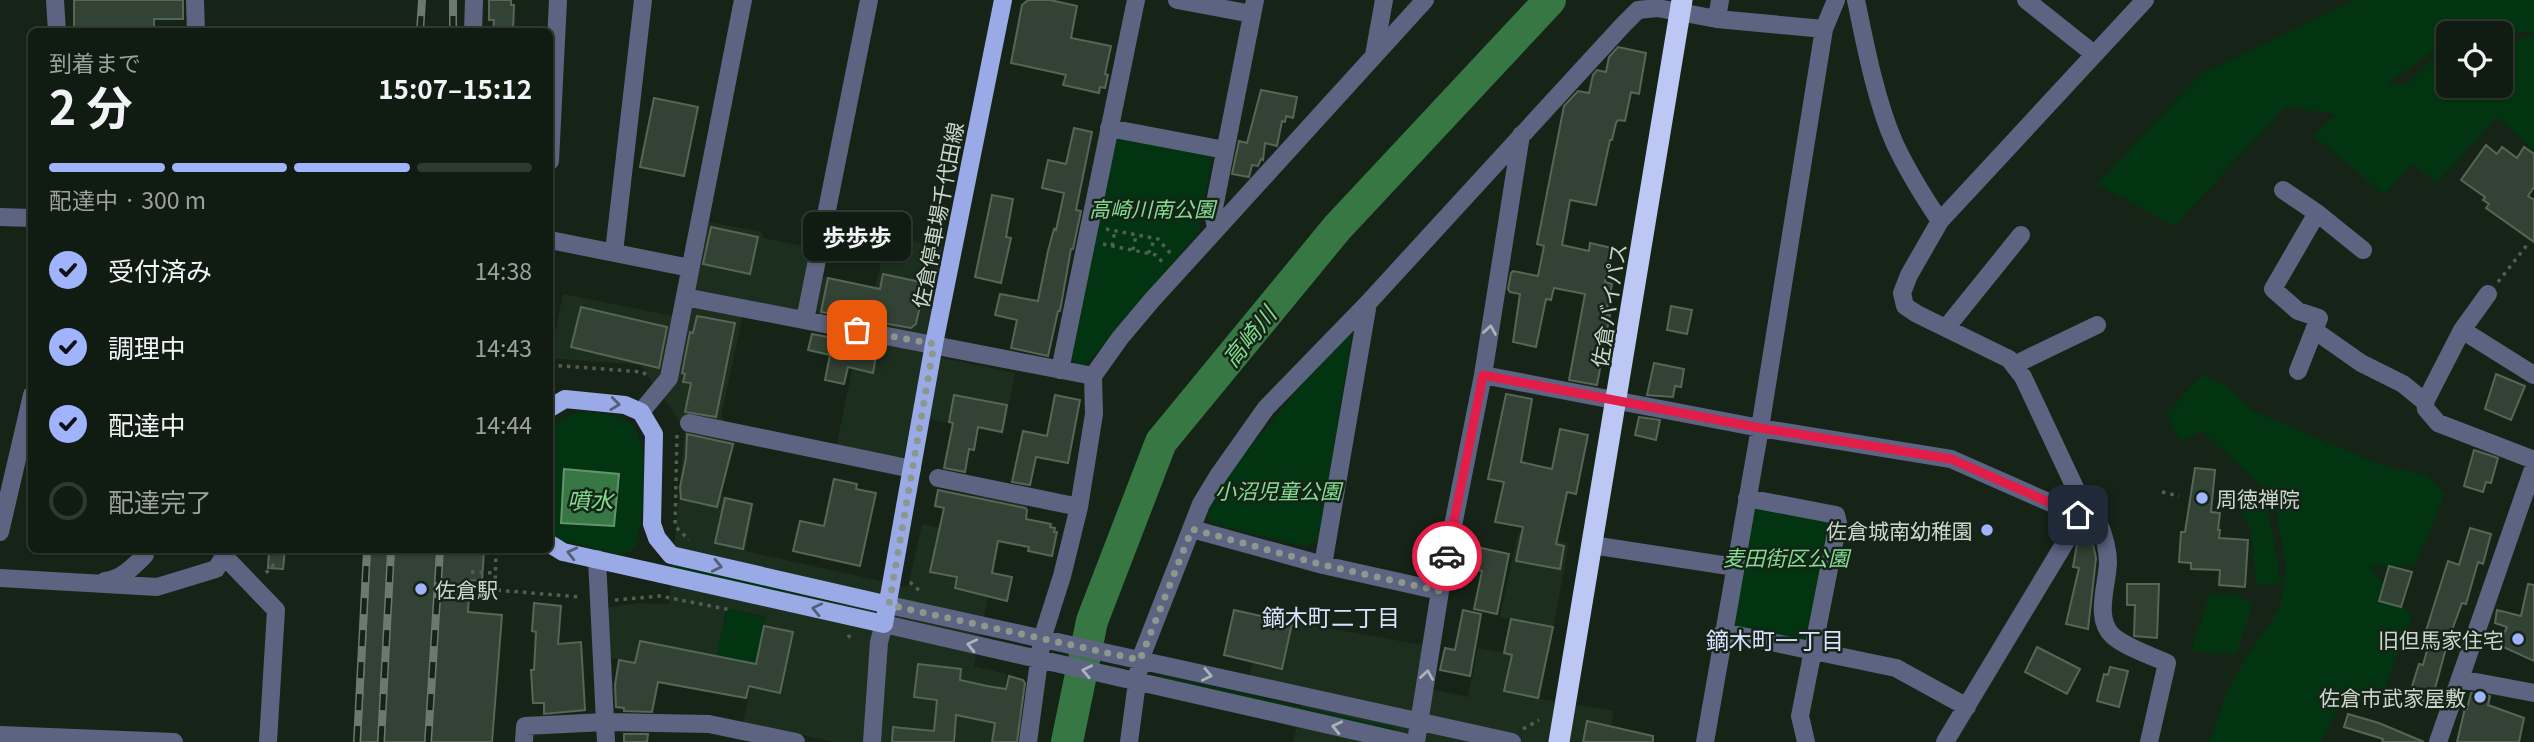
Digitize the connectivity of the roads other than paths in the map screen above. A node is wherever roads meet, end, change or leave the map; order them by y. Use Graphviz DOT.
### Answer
graph roads {
  1 [pos="55,0"];
  2 [pos="195,0"];
  3 [pos="474,0"];
  4 [pos="558,0"];
  5 [pos="643,0"];
  6 [pos="744,0"];
  7 [pos="869,0"];
  8 [pos="1003,0"];
  9 [pos="1136,0"];
  10 [pos="1177,0"];
  11 [pos="1384,0"];
  12 [pos="1425,0"];
  13 [pos="1720,0"];
  14 [pos="1836,0"];
  15 [pos="1856,0"];
  16 [pos="2026,0"];
  17 [pos="2145,0"];
  18 [pos="1254,7"];
  19 [pos="1681,7"];
  20 [pos="1717,19"];
  21 [pos="57,28"];
  22 [pos="196,28"];
  23 [pos="473,28"];
  24 [pos="1824,29"];
  25 [pos="2094,54"];
  26 [pos="1374,55"];
  27 [pos="553,101"];
  28 [pos="1109,128"];
  29 [pos="1521,135"];
  30 [pos="1225,150"];
  31 [pos="2283,190"];
  32 [pos="2317,213"];
  33 [pos="0,216"];
  34 [pos="28,218"];
  35 [pos="1940,222"];
  36 [pos="1216,228"];
  37 [pos="2021,235"];
  38 [pos="553,241"];
  39 [pos="2363,250"];
  40 [pos="614,252"];
  41 [pos="690,268"];
  42 [pos="2488,294"];
  43 [pos="685,297"];
  44 [pos="1368,303"];
  45 [pos="805,320"];
  46 [pos="2096,325"];
  47 [pos="1946,328"];
  48 [pos="2314,330"];
  49 [pos="2462,330"];
  50 [pos="934,344"];
  51 [pos="2014,365"];
  52 [pos="1060,370"];
  53 [pos="2298,371"];
  54 [pos="1483,375"];
  55 [pos="2534,375"];
  56 [pos="1093,376"];
  57 [pos="1617,400"];
  58 [pos="2425,402"];
  59 [pos="553,406"];
  60 [pos="28,411"];
  61 [pos="641,412"];
  62 [pos="683,423"];
  63 [pos="1760,428"];
  64 [pos="2534,463"];
  65 [pos="912,469"];
  66 [pos="938,478"];
  67 [pos="1747,498"];
  68 [pos="1079,507"];
  69 [pos="2078,515"];
  70 [pos="1192,529"];
  71 [pos="0,532"];
  72 [pos="1592,545"];
  73 [pos="553,546"];
  74 [pos="145,553"];
  75 [pos="226,553"];
  76 [pos="597,559"];
  77 [pos="1323,565"];
  78 [pos="1735,567"];
  79 [pos="0,578"];
  80 [pos="91,582"];
  81 [pos="1440,591"];
  82 [pos="889,605"];
  83 [pos="884,624"];
  84 [pos="1723,632"];
  85 [pos="1042,639"];
  86 [pos="1813,649"];
  87 [pos="1038,660"];
  88 [pos="1140,660"];
  89 [pos="2460,679"];
  90 [pos="1136,682"];
  91 [pos="2534,693"];
  92 [pos="1967,707"];
  93 [pos="605,722"];
  94 [pos="1420,722"];
  95 [pos="0,735"];
  96 [pos="736,736"];
  97 [pos="93,741"];
  98 [pos="174,742"];
  99 [pos="268,742"];
  100 [pos="524,742"];
  101 [pos="606,742"];
  102 [pos="796,742"];
  103 [pos="872,742"];
  104 [pos="1028,742"];
  105 [pos="1129,742"];
  106 [pos="1404,742"];
  107 [pos="1416,742"];
  108 [pos="1512,742"];
  109 [pos="1559,742"];
  110 [pos="1705,742"];
  111 [pos="1807,742"];
  112 [pos="1945,742"];
  113 [pos="2149,742"];
  114 [pos="2438,742"];
  1 -- 21 [label="street"];
  2 -- 22 [label="street"];
  3 -- 23 [label="street"];
  4 -- 27 [label="street"];
  5 -- 40 [label="street"];
  6 -- 41 [label="street"];
  7 -- 45 [label="street"];
  8 -- 50 [label="main road, 佐倉停車場千代田線"];
  9 -- 28 [label="street"];
  10 -- 18 [label="street"];
  11 -- 26 [label="street"];
  12 -- 26 [label="street"];
  13 -- 20 [label="street"];
  14 -- 24 [label="street"];
  15 -- 35 [label="street"];
  16 -- 25 [label="street"];
  17 -- 25 [label="street"];
  18 -- 30 [label="street"];
  19 -- 20 [label="street"];
  19 -- 29 [label="street"];
  19 -- 57 [label="highway, 佐倉バイパス"];
  20 -- 24 [label="street"];
  24 -- 63 [label="street"];
  25 -- 35 [label="street"];
  26 -- 36 [label="street"];
  28 -- 30 [label="street"];
  28 -- 52 [label="street"];
  29 -- 44 [label="street"];
  54 -- 29 [label="street, one-way"];
  30 -- 36 [label="street"];
  31 -- 32 [label="street"];
  32 -- 39 [label="street"];
  32 -- 48 [label="street"];
  33 -- 34 [label="street"];
  35 -- 47 [label="street"];
  36 -- 56 [label="street"];
  37 -- 47 [label="street"];
  38 -- 40 [label="street"];
  40 -- 41 [label="street"];
  41 -- 43 [label="street"];
  42 -- 49 [label="street"];
  43 -- 45 [label="street"];
  43 -- 61 [label="street"];
  44 -- 70 [label="street"];
  44 -- 77 [label="street"];
  45 -- 50 [label="street"];
  46 -- 51 [label="street"];
  47 -- 51 [label="street"];
  48 -- 53 [label="street"];
  48 -- 58 [label="street"];
  49 -- 55 [label="street"];
  49 -- 58 [label="street"];
  50 -- 52 [label="street"];
  50 -- 65 [label="main road, 佐倉停車場千代田線"];
  51 -- 69 [label="street"];
  52 -- 56 [label="street"];
  54 -- 57 [label="street"];
  54 -- 81 [label="street"];
  56 -- 68 [label="street"];
  57 -- 63 [label="street"];
  57 -- 72 [label="highway, 佐倉バイパス"];
  58 -- 64 [label="street"];
  59 -- 61 [label="main road, one-way"];
  60 -- 71 [label="street"];
  61 -- 82 [label="main road, one-way"];
  62 -- 65 [label="street"];
  63 -- 67 [label="street"];
  63 -- 69 [label="street"];
  64 -- 89 [label="street"];
  65 -- 82 [label="main road, 佐倉停車場千代田線"];
  66 -- 68 [label="street"];
  67 -- 78 [label="street"];
  67 -- 86 [label="street"];
  68 -- 85 [label="street"];
  69 -- 92 [label="street"];
  69 -- 113 [label="street"];
  70 -- 77 [label="street"];
  70 -- 88 [label="street"];
  72 -- 78 [label="street"];
  72 -- 109 [label="highway, 佐倉バイパス"];
  76 -- 73 [label="main road, one-way"];
  74 -- 80 [label="street"];
  75 -- 80 [label="street"];
  75 -- 99 [label="street"];
  83 -- 76 [label="main road, one-way"];
  76 -- 93 [label="street"];
  77 -- 81 [label="street"];
  78 -- 84 [label="street"];
  79 -- 80 [label="street"];
  94 -- 81 [label="street, one-way"];
  82 -- 83 [label="main road, 佐倉停車場千代田線"];
  82 -- 85 [label="street"];
  87 -- 83 [label="street, one-way"];
  83 -- 103 [label="street"];
  84 -- 86 [label="street"];
  84 -- 110 [label="street"];
  85 -- 87 [label="street"];
  85 -- 88 [label="street"];
  86 -- 92 [label="street"];
  86 -- 111 [label="street"];
  90 -- 87 [label="street, one-way"];
  87 -- 104 [label="street"];
  88 -- 90 [label="street"];
  88 -- 94 [label="street, one-way"];
  89 -- 91 [label="street"];
  89 -- 114 [label="street"];
  90 -- 105 [label="street"];
  106 -- 90 [label="street, one-way"];
  92 -- 112 [label="street"];
  93 -- 96 [label="street"];
  93 -- 100 [label="street"];
  93 -- 101 [label="street"];
  94 -- 107 [label="street"];
  94 -- 108 [label="street"];
  95 -- 97 [label="street"];
  96 -- 102 [label="street"];
  97 -- 98 [label="street"];
}
